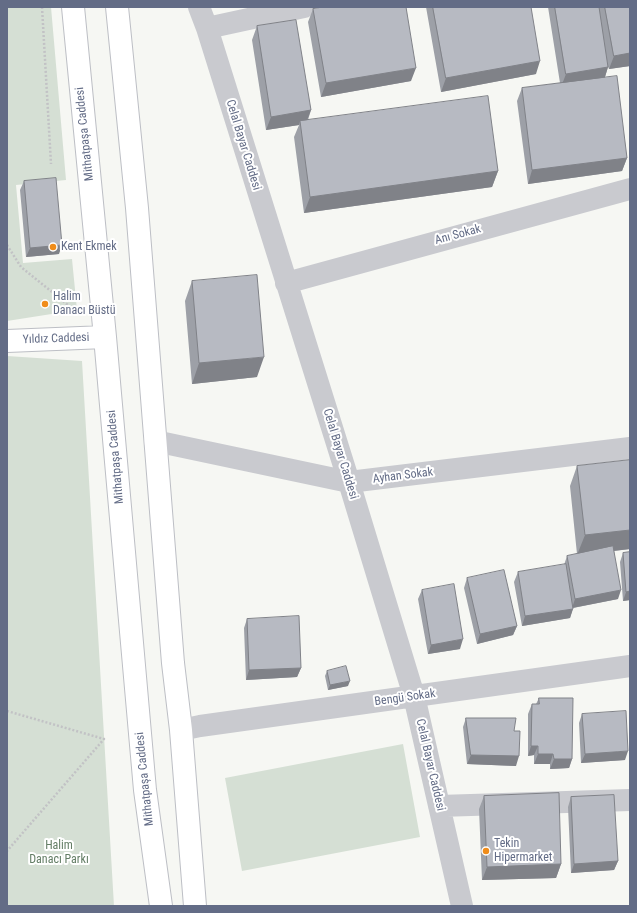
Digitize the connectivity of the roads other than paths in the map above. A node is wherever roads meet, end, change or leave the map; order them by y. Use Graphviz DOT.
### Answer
graph roads {
  1 [pos="73,7"];
  2 [pos="117,7"];
  3 [pos="199,7"];
  4 [pos="304,7"];
  5 [pos="207,28"];
  6 [pos="630,188"];
  7 [pos="286,282"];
  8 [pos="105,337"];
  9 [pos="7,341"];
  10 [pos="156,441"];
  11 [pos="630,448"];
  12 [pos="349,482"];
  13 [pos="630,666"];
  14 [pos="414,696"];
  15 [pos="181,730"];
  16 [pos="630,800"];
  17 [pos="439,806"];
  18 [pos="160,906"];
  19 [pos="194,906"];
  20 [pos="462,906"];
  1 -- 8 [label="street, Mithatpaşa Caddesi"];
  2 -- 10 [label="street"];
  3 -- 5 [label="street, Celal Bayar Caddesi"];
  4 -- 5 [label="street"];
  5 -- 7 [label="street, Celal Bayar Caddesi"];
  6 -- 7 [label="street, Anı Sokak"];
  7 -- 12 [label="street, Celal Bayar Caddesi"];
  8 -- 9 [label="street, Yıldız Caddesi"];
  8 -- 18 [label="street, Mithatpaşa Caddesi"];
  10 -- 12 [label="street, Ayhan Sokak"];
  10 -- 15 [label="street"];
  11 -- 12 [label="street, Ayhan Sokak"];
  12 -- 14 [label="street, Celal Bayar Caddesi"];
  13 -- 14 [label="street, Bengü Sokak"];
  14 -- 15 [label="street, Bengü Sokak"];
  14 -- 17 [label="street, Celal Bayar Caddesi"];
  15 -- 19 [label="street"];
  16 -- 17 [label="street"];
  17 -- 20 [label="street, Celal Bayar Caddesi"];
}
